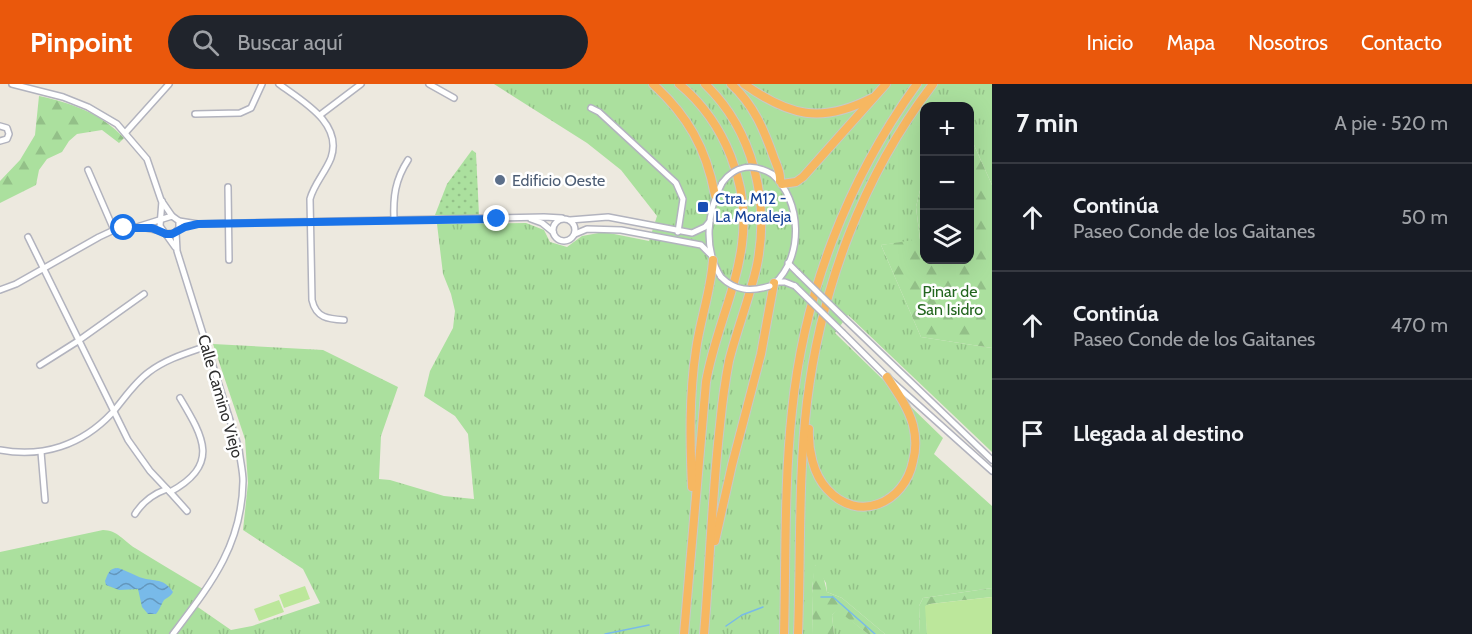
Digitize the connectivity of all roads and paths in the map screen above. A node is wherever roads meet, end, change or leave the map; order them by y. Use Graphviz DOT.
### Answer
graph roads {
  1 [pos="12,84"];
  2 [pos="169,84"];
  3 [pos="262,84"];
  4 [pos="279,84"];
  5 [pos="361,84"];
  6 [pos="429,84"];
  7 [pos="653,84"];
  8 [pos="679,84"];
  9 [pos="705,84"];
  10 [pos="731,84"];
  11 [pos="744,84"];
  12 [pos="886,84"];
  13 [pos="917,84"];
  14 [pos="933,84"];
  15 [pos="876,95"];
  16 [pos="454,98"];
  17 [pos="591,108"];
  18 [pos="195,114"];
  19 [pos="320,115"];
  20 [pos="0,126"];
  21 [pos="126,132"];
  22 [pos="0,141"];
  23 [pos="408,160"];
  24 [pos="88,170"];
  25 [pos="781,183"];
  26 [pos="228,187"];
  27 [pos="715,195"];
  28 [pos="162,200"];
  29 [pos="172,216"];
  30 [pos="530,218"];
  31 [pos="562,218"];
  32 [pos="161,220"];
  33 [pos="394,220"];
  34 [pos="570,220"];
  35 [pos="179,221"];
  36 [pos="710,221"];
  37 [pos="309,222"];
  38 [pos="228,223"];
  39 [pos="198,224"];
  40 [pos="137,226"];
  41 [pos="114,230"];
  42 [pos="177,231"];
  43 [pos="553,232"];
  44 [pos="678,232"];
  45 [pos="164,233"];
  46 [pos="574,234"];
  47 [pos="28,237"];
  48 [pos="177,250"];
  49 [pos="712,257"];
  50 [pos="229,260"];
  51 [pos="788,263"];
  52 [pos="43,268"];
  53 [pos="773,284"];
  54 [pos="0,290"];
  55 [pos="144,294"];
  56 [pos="824,306"];
  57 [pos="344,320"];
  58 [pos="78,341"];
  59 [pos="207,346"];
  60 [pos="40,365"];
  61 [pos="887,377"];
  62 [pos="180,398"];
  63 [pos="113,412"];
  64 [pos="0,450"];
  65 [pos="41,452"];
  66 [pos="992,460"];
  67 [pos="992,471"];
  68 [pos="168,490"];
  69 [pos="45,500"];
  70 [pos="694,508"];
  71 [pos="187,511"];
  72 [pos="135,514"];
  73 [pos="709,584"];
  74 [pos="173,634"];
  75 [pos="684,634"];
  76 [pos="704,634"];
  77 [pos="784,634"];
  78 [pos="798,634"];
  1 -- 21 [label="street"];
  2 -- 21 [label="street"];
  3 -- 18 [label="street"];
  4 -- 19 [label="street"];
  5 -- 19 [label="street"];
  6 -- 16 [label="street"];
  7 -- 27 [label="highway"];
  8 -- 70 [label="highway"];
  9 -- 73 [label="highway"];
  10 -- 25 [label="highway"];
  11 -- 15 [label="highway"];
  12 -- 15 [label="highway"];
  13 -- 77 [label="highway"];
  14 -- 56 [label="highway"];
  15 -- 25 [label="highway"];
  17 -- 44 [label="street"];
  19 -- 37 [label="street"];
  20 -- 22 [label="street"];
  21 -- 28 [label="street"];
  23 -- 33 [label="street"];
  24 -- 41 [label="street"];
  25 -- 27 [label="street, bridge"];
  25 -- 51 [label="street"];
  26 -- 38 [label="street"];
  27 -- 36 [label="street"];
  28 -- 29 [label="street"];
  28 -- 32 [label="street"];
  29 -- 32 [label="street"];
  29 -- 35 [label="street"];
  30 -- 31 [label="street"];
  30 -- 33 [label="street"];
  30 -- 43 [label="street"];
  31 -- 34 [label="street"];
  31 -- 43 [label="street"];
  32 -- 40 [label="street"];
  32 -- 45 [label="street"];
  33 -- 37 [label="street"];
  34 -- 44 [label="street"];
  34 -- 46 [label="street"];
  35 -- 39 [label="street"];
  35 -- 42 [label="street, Calle Camino Viejo"];
  36 -- 44 [label="street"];
  36 -- 49 [label="street"];
  37 -- 38 [label="street"];
  37 -- 57 [label="street"];
  38 -- 39 [label="street"];
  38 -- 50 [label="street"];
  39 -- 42 [label="street"];
  40 -- 41 [label="street"];
  40 -- 45 [label="street"];
  41 -- 52 [label="street"];
  42 -- 45 [label="street"];
  42 -- 48 [label="street, Calle Camino Viejo"];
  43 -- 46 [label="street"];
  45 -- 48 [label="street, Calle Camino Viejo"];
  46 -- 49 [label="street"];
  47 -- 52 [label="street"];
  48 -- 59 [label="street, Calle Camino Viejo"];
  49 -- 53 [label="street, bridge"];
  49 -- 70 [label="highway"];
  51 -- 53 [label="street"];
  51 -- 66 [label="street, bridge"];
  52 -- 54 [label="street"];
  52 -- 58 [label="street"];
  53 -- 61 [label="street, bridge"];
  53 -- 73 [label="highway"];
  55 -- 58 [label="street"];
  56 -- 61 [label="highway"];
  56 -- 78 [label="highway"];
  58 -- 60 [label="street"];
  58 -- 63 [label="street"];
  59 -- 63 [label="street"];
  59 -- 74 [label="street, Calle Camino Viejo"];
  61 -- 67 [label="street"];
  62 -- 68 [label="street"];
  63 -- 65 [label="street"];
  63 -- 68 [label="street"];
  64 -- 65 [label="street"];
  65 -- 69 [label="street"];
  68 -- 71 [label="street"];
  68 -- 72 [label="street"];
  70 -- 75 [label="highway"];
  73 -- 76 [label="highway"];
}
